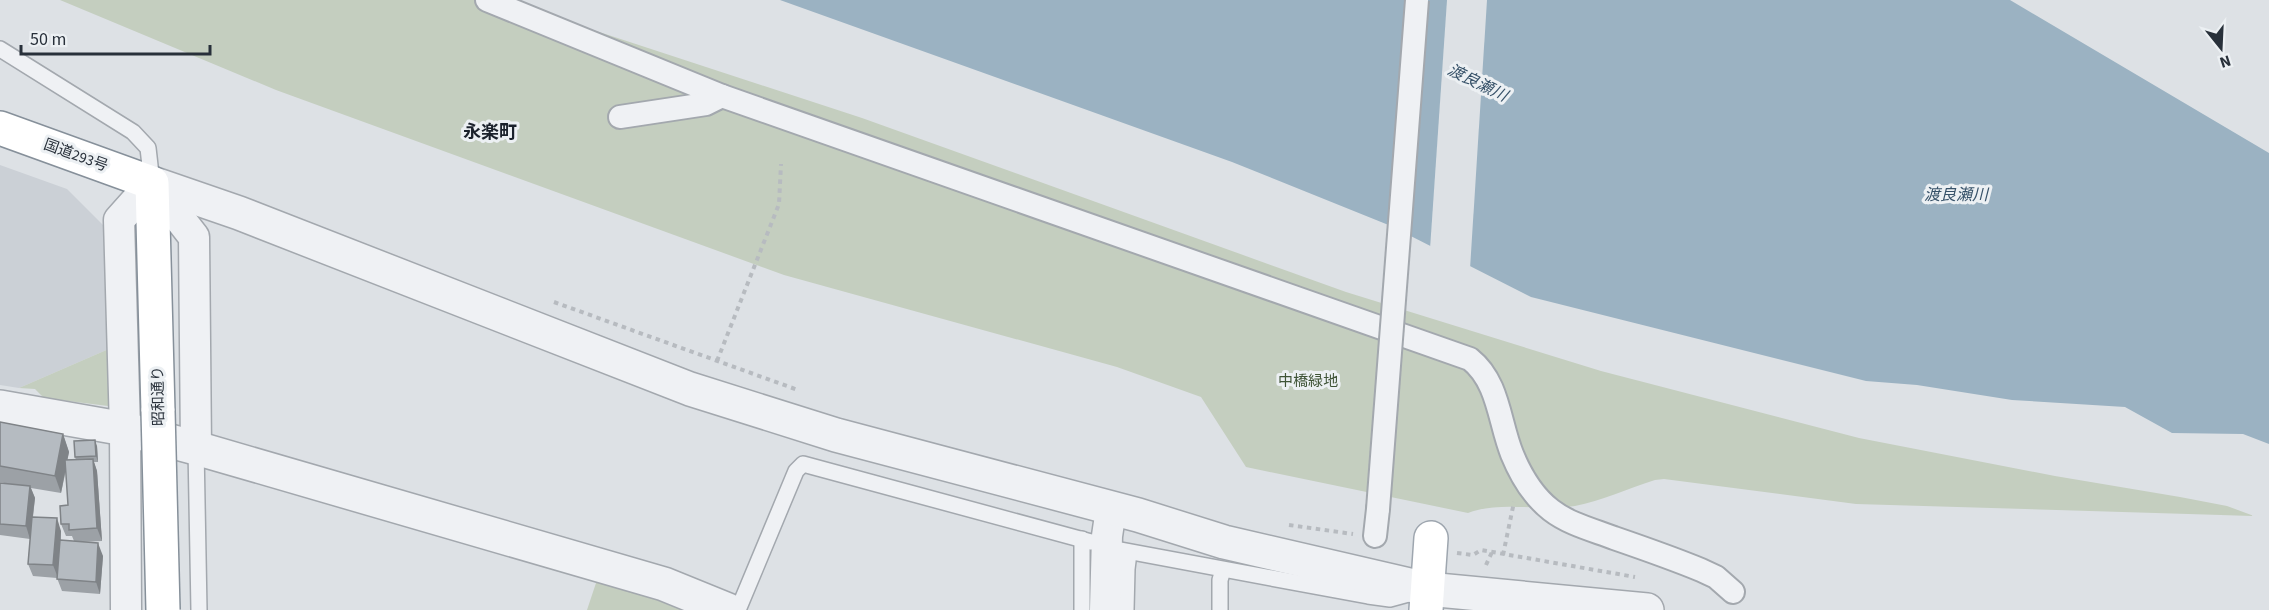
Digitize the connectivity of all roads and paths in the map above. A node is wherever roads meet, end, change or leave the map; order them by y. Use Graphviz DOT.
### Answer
graph roads {
  1 [pos="487,0"];
  2 [pos="1417,0"];
  3 [pos="0,49"];
  4 [pos="722,96"];
  5 [pos="620,117"];
  6 [pos="0,128"];
  7 [pos="781,164"];
  8 [pos="152,183"];
  9 [pos="552,301"];
  10 [pos="717,361"];
  11 [pos="802,392"];
  12 [pos="0,407"];
  13 [pos="125,429"];
  14 [pos="196,448"];
  15 [pos="1512,507"];
  16 [pos="1111,509"];
  17 [pos="1376,536"];
  18 [pos="1431,538"];
  19 [pos="1492,552"];
  20 [pos="1463,555"];
  21 [pos="1503,555"];
  22 [pos="1484,568"];
  23 [pos="1222,570"];
  24 [pos="1733,592"];
  25 [pos="1645,594"];
  26 [pos="1426,599"];
  27 [pos="126,610"];
  28 [pos="163,610"];
  29 [pos="199,610"];
  30 [pos="728,610"];
  31 [pos="738,610"];
  32 [pos="1082,610"];
  33 [pos="1105,610"];
  34 [pos="1126,610"];
  35 [pos="1220,610"];
  1 -- 4 [label="street"];
  2 -- 17 [label="street, bridge"];
  3 -- 8 [label="lane"];
  4 -- 5 [label="street"];
  4 -- 24 [label="street"];
  6 -- 8 [label="main road, 国道293号"];
  7 -- 10 [label="path"];
  8 -- 13 [label="street"];
  8 -- 14 [label="street"];
  8 -- 16 [label="street"];
  8 -- 28 [label="main road, 昭和通り, bridge"];
  9 -- 10 [label="path"];
  10 -- 11 [label="path"];
  12 -- 13 [label="street"];
  13 -- 14 [label="street"];
  13 -- 27 [label="street"];
  14 -- 29 [label="lane"];
  14 -- 30 [label="street"];
  15 -- 21 [label="path"];
  16 -- 26 [label="street"];
  16 -- 33 [label="street"];
  18 -- 26 [label="main road"];
  19 -- 20 [label="path"];
  19 -- 21 [label="path"];
  19 -- 22 [label="path"];
  21 -- 25 [label="path"];
  23 -- 26 [label="lane"];
  23 -- 34 [label="lane"];
  23 -- 35 [label="lane"];
  25 -- 26 [label="street"];
  31 -- 32 [label="lane"];
}
